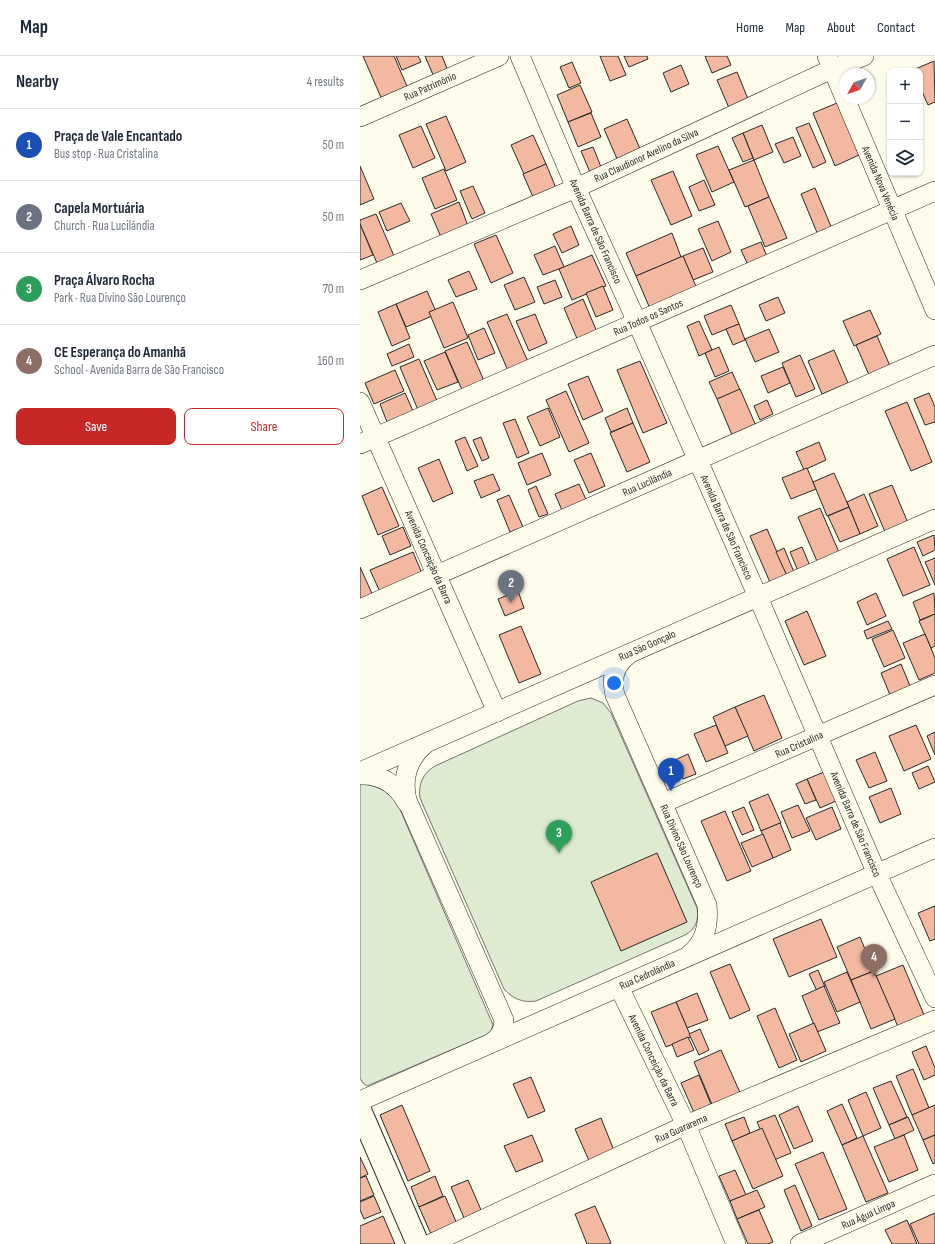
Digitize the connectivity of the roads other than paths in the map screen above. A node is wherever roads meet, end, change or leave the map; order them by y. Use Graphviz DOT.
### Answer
graph roads {
  1 [pos="499,56"];
  2 [pos="520,56"];
  3 [pos="864,56"];
  4 [pos="830,62"];
  5 [pos="360,117"];
  6 [pos="576,188"];
  7 [pos="935,191"];
  8 [pos="892,210"];
  9 [pos="360,280"];
  10 [pos="935,310"];
  11 [pos="637,322"];
  12 [pos="935,355"];
  13 [pos="360,402"];
  14 [pos="368,440"];
  15 [pos="698,460"];
  16 [pos="935,520"];
  17 [pos="437,575"];
  18 [pos="758,597"];
  19 [pos="360,609"];
  20 [pos="633,651"];
  21 [pos="571,679"];
  22 [pos="935,685"];
  23 [pos="622,709"];
  24 [pos="497,712"];
  25 [pos="818,735"];
  26 [pos="430,741"];
  27 [pos="360,773"];
  28 [pos="663,803"];
  29 [pos="411,810"];
  30 [pos="935,848"];
  31 [pos="878,874"];
  32 [pos="684,958"];
  33 [pos="619,987"];
  34 [pos="494,998"];
  35 [pos="935,998"];
  36 [pos="545,1019"];
  37 [pos="935,1020"];
  38 [pos="489,1043"];
  39 [pos="360,1101"];
  40 [pos="360,1110"];
  41 [pos="686,1125"];
  42 [pos="935,1184"];
  43 [pos="418,1244"];
  44 [pos="430,1244"];
  45 [pos="736,1244"];
  46 [pos="800,1244"];
  1 -- 5 [label="street, Rua Patrimônio"];
  2 -- 6 [label="street, Avenida Barra de São Francisco"];
  3 -- 4 [label="street, Rua Claudionor Avelino da Silva"];
  4 -- 6 [label="street, Rua Claudionor Avelino da Silva"];
  4 -- 8 [label="street, Avenida Nova Venécia"];
  6 -- 9 [label="street, Rua Claudionor Avelino da Silva"];
  6 -- 11 [label="street, Avenida Barra de São Francisco"];
  7 -- 8 [label="street, Rua Todos os Santos"];
  8 -- 10 [label="street, Avenida Nova Venécia"];
  8 -- 11 [label="street, Rua Todos os Santos"];
  11 -- 14 [label="street, Rua Todos os Santos"];
  11 -- 15 [label="street, Avenida Barra de São Francisco"];
  12 -- 15 [label="street, Rua Lucilândia"];
  13 -- 14 [label="street, Avenida Conceição da Barra"];
  14 -- 17 [label="street, Avenida Conceição da Barra"];
  15 -- 17 [label="street, Rua Lucilândia"];
  15 -- 18 [label="street, Avenida Barra de São Francisco"];
  16 -- 18 [label="street, Rua São Gonçalo"];
  17 -- 19 [label="street, Rua Lucilândia"];
  17 -- 24 [label="street, Avenida Conceição da Barra"];
  18 -- 20 [label="street, Rua São Gonçalo"];
  18 -- 25 [label="street, Avenida Barra de São Francisco"];
  20 -- 21 [label="street, Rua São Gonçalo"];
  20 -- 23 [label="street, Rua Divino São Lourenço"];
  21 -- 23 [label="street, Rua Divino São Lourenço"];
  21 -- 24 [label="street, Rua São Gonçalo"];
  22 -- 25 [label="street, Rua Cristalina"];
  23 -- 28 [label="street, Rua Divino São Lourenço"];
  24 -- 26 [label="street, Rua São Gonçalo"];
  25 -- 28 [label="street, Rua Cristalina"];
  25 -- 31 [label="street, Avenida Barra de São Francisco"];
  26 -- 27 [label="street, Rua São Gonçalo"];
  26 -- 29 [label="street"];
  27 -- 29 [label="street"];
  28 -- 32 [label="street, Rua Divino São Lourenço"];
  29 -- 34 [label="street"];
  30 -- 31 [label="street, Rua Cedrolândia"];
  31 -- 32 [label="street, Rua Cedrolândia"];
  31 -- 35 [label="street, Avenida Barra de São Francisco"];
  32 -- 33 [label="street, Rua Cedrolândia"];
  33 -- 36 [label="street, Rua Cedrolândia"];
  33 -- 41 [label="street, Avenida Conceição da Barra"];
  34 -- 36 [label="street"];
  34 -- 38 [label="street"];
  36 -- 38 [label="street, Rua Cedrolândia"];
  37 -- 41 [label="street, Rua Guararema"];
  38 -- 39 [label="street, Rua Cedrolândia"];
  40 -- 43 [label="main road"];
  41 -- 44 [label="street, Rua Guararema"];
  41 -- 45 [label="street, Avenida Conceição da Barra"];
  42 -- 46 [label="street, Rua Água Limpa"];
}
